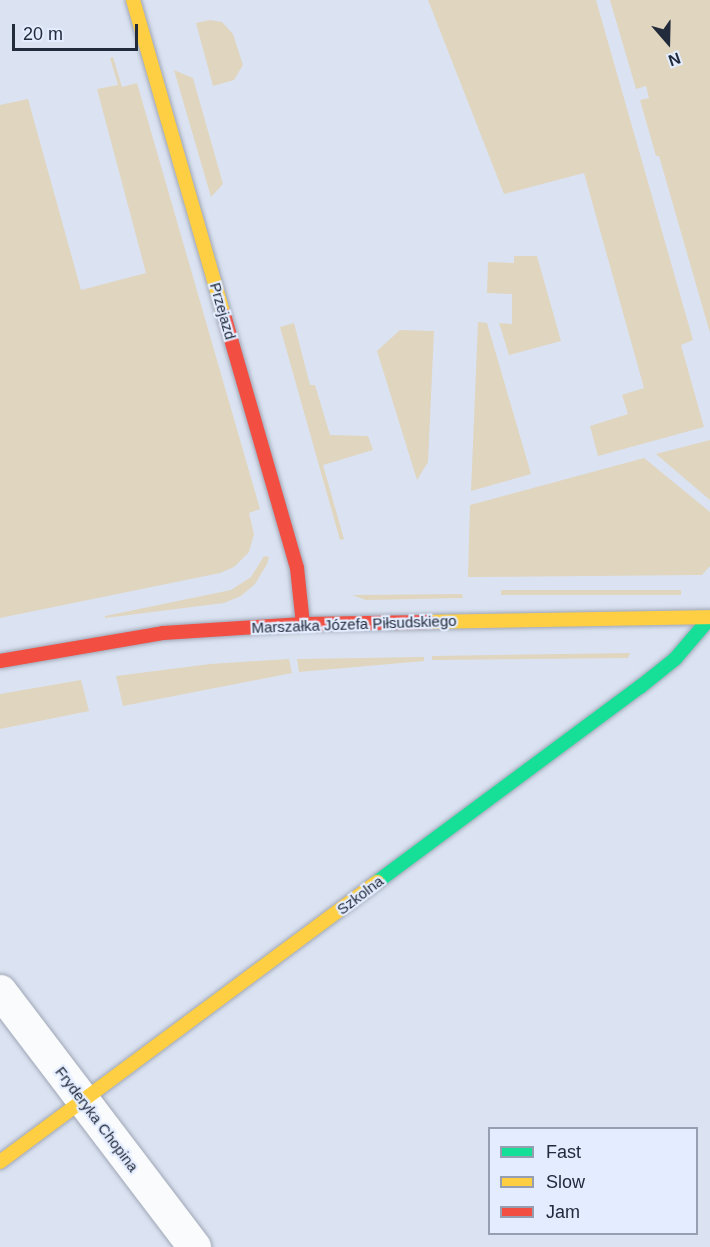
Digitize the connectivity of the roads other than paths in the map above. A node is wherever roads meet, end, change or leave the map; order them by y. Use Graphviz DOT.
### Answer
graph roads {
  1 [pos="133,0"];
  2 [pos="710,617"];
  3 [pos="303,624"];
  4 [pos="0,661"];
  5 [pos="0,991"];
  6 [pos="83,1101"];
  7 [pos="0,1162"];
  8 [pos="194,1247"];
  1 -- 3 [label="street, Przejazd"];
  2 -- 3 [label="street, Marszałka Józefa Piłsudskiego"];
  2 -- 6 [label="street, Szkolna"];
  3 -- 4 [label="street, Marszałka Józefa Piłsudskiego"];
  5 -- 6 [label="street, Fryderyka Chopina"];
  6 -- 7 [label="street, Szkolna"];
  6 -- 8 [label="street, Fryderyka Chopina"];
}
